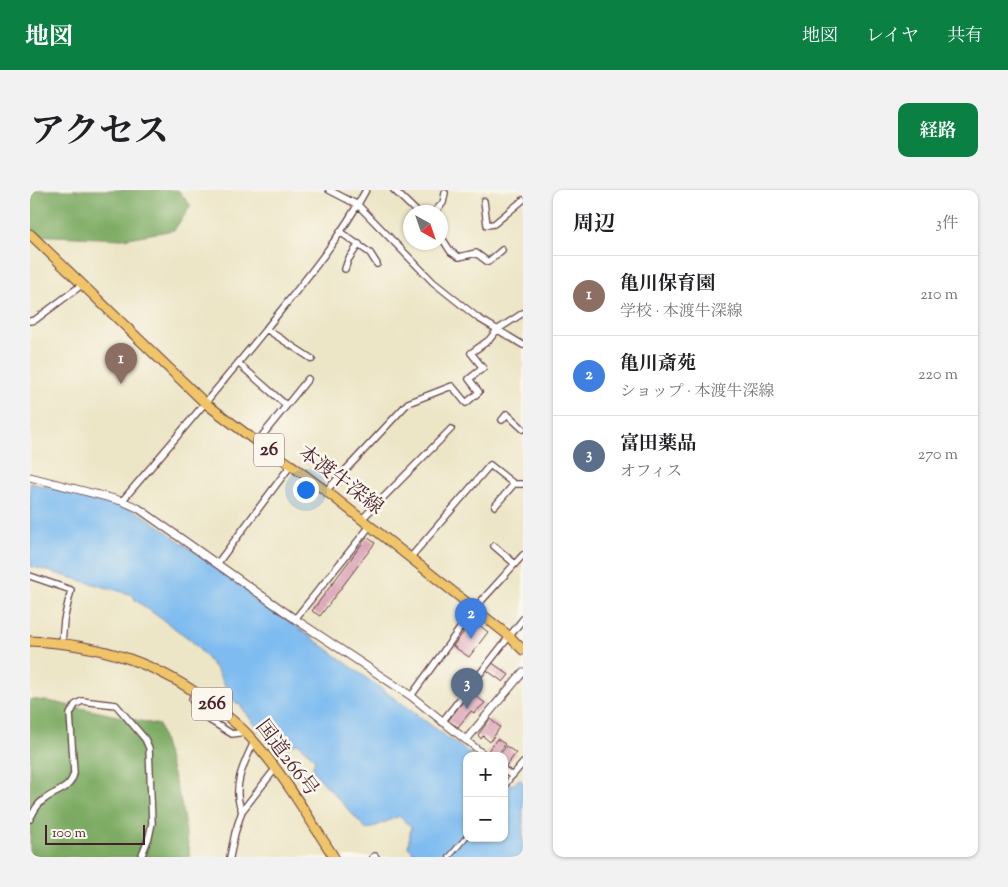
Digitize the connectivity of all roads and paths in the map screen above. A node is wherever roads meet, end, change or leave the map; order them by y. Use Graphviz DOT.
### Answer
graph roads {
  1 [pos="329,190"];
  2 [pos="366,190"];
  3 [pos="394,190"];
  4 [pos="445,193"];
  5 [pos="523,200"];
  6 [pos="484,202"];
  7 [pos="358,205"];
  8 [pos="410,205"];
  9 [pos="441,205"];
  10 [pos="340,232"];
  11 [pos="30,234"];
  12 [pos="359,244"];
  13 [pos="448,247"];
  14 [pos="502,250"];
  15 [pos="377,264"];
  16 [pos="345,269"];
  17 [pos="83,284"];
  18 [pos="523,313"];
  19 [pos="30,322"];
  20 [pos="266,329"];
  21 [pos="497,330"];
  22 [pos="523,345"];
  23 [pos="312,359"];
  24 [pos="238,363"];
  25 [pos="308,379"];
  26 [pos="205,403"];
  27 [pos="286,406"];
  28 [pos="502,420"];
  29 [pos="523,429"];
  30 [pos="451,430"];
  31 [pos="257,442"];
  32 [pos="292,465"];
  33 [pos="30,478"];
  34 [pos="514,484"];
  35 [pos="523,484"];
  36 [pos="326,491"];
  37 [pos="122,501"];
  38 [pos="495,506"];
  39 [pos="362,519"];
  40 [pos="370,526"];
  41 [pos="494,546"];
  42 [pos="523,555"];
  43 [pos="410,558"];
  44 [pos="217,564"];
  45 [pos="515,564"];
  46 [pos="30,576"];
  47 [pos="474,608"];
  48 [pos="523,618"];
  49 [pos="295,619"];
  50 [pos="509,636"];
  51 [pos="30,641"];
  52 [pos="62,642"];
  53 [pos="523,650"];
  54 [pos="523,672"];
  55 [pos="194,691"];
  56 [pos="411,696"];
  57 [pos="442,722"];
  58 [pos="245,732"];
  59 [pos="466,740"];
  60 [pos="254,742"];
  61 [pos="481,752"];
  62 [pos="523,763"];
  63 [pos="276,768"];
  64 [pos="508,773"];
  65 [pos="512,776"];
  66 [pos="508,782"];
  67 [pos="242,811"];
  68 [pos="30,819"];
  69 [pos="463,841"];
  70 [pos="141,857"];
  71 [pos="230,857"];
  72 [pos="334,857"];
  73 [pos="449,857"];
  1 -- 7 [label="street"];
  2 -- 7 [label="street"];
  3 -- 8 [label="street"];
  4 -- 9 [label="street"];
  5 -- 6 [label="street"];
  7 -- 10 [label="street"];
  7 -- 21 [label="street"];
  10 -- 12 [label="street"];
  10 -- 20 [label="street"];
  11 -- 17 [label="main road, 本渡牛深線 / 26"];
  12 -- 15 [label="street"];
  12 -- 16 [label="street"];
  13 -- 14 [label="street"];
  17 -- 19 [label="street"];
  17 -- 26 [label="main road, 本渡牛深線 / 26"];
  18 -- 21 [label="street"];
  20 -- 23 [label="street"];
  20 -- 24 [label="street"];
  21 -- 22 [label="street"];
  21 -- 36 [label="street"];
  24 -- 26 [label="street"];
  24 -- 27 [label="street"];
  25 -- 27 [label="street"];
  26 -- 31 [label="main road, 本渡牛深線 / 26"];
  26 -- 37 [label="street"];
  27 -- 31 [label="street"];
  28 -- 29 [label="street"];
  30 -- 39 [label="street"];
  31 -- 32 [label="main road, 本渡牛深線 / 26"];
  32 -- 36 [label="main road, 本渡牛深線 / 26"];
  32 -- 44 [label="street"];
  33 -- 37 [label="street"];
  34 -- 35 [label="street"];
  34 -- 38 [label="street"];
  34 -- 43 [label="street"];
  36 -- 39 [label="main road, 本渡牛深線 / 26"];
  37 -- 44 [label="street"];
  39 -- 40 [label="main road, 本渡牛深線 / 26"];
  40 -- 43 [label="main road, 本渡牛深線 / 26"];
  40 -- 49 [label="street"];
  41 -- 45 [label="street"];
  42 -- 45 [label="street"];
  43 -- 47 [label="main road, 本渡牛深線 / 26"];
  44 -- 49 [label="street"];
  45 -- 47 [label="street"];
  46 -- 52 [label="street"];
  47 -- 50 [label="main road, 本渡牛深線 / 26"];
  47 -- 56 [label="street"];
  48 -- 50 [label="street"];
  49 -- 56 [label="street"];
  50 -- 53 [label="main road, 本渡牛深線 / 26"];
  50 -- 57 [label="street"];
  51 -- 52 [label="main road, 国道266号 / 266"];
  52 -- 55 [label="main road, 国道266号 / 266"];
  54 -- 59 [label="street"];
  55 -- 58 [label="main road, 国道266号 / 266"];
  55 -- 58 [label="street"];
  56 -- 57 [label="street"];
  57 -- 59 [label="street"];
  58 -- 60 [label="main road, 国道266号 / 266"];
  59 -- 61 [label="street"];
  60 -- 63 [label="main road, 国道266号 / 266"];
  60 -- 67 [label="street"];
  62 -- 65 [label="street"];
  63 -- 67 [label="street"];
  63 -- 72 [label="main road, 国道266号 / 266"];
  64 -- 65 [label="street"];
  65 -- 66 [label="street"];
  67 -- 71 [label="street"];
  68 -- 70 [label="street"];
  69 -- 73 [label="street"];
}
